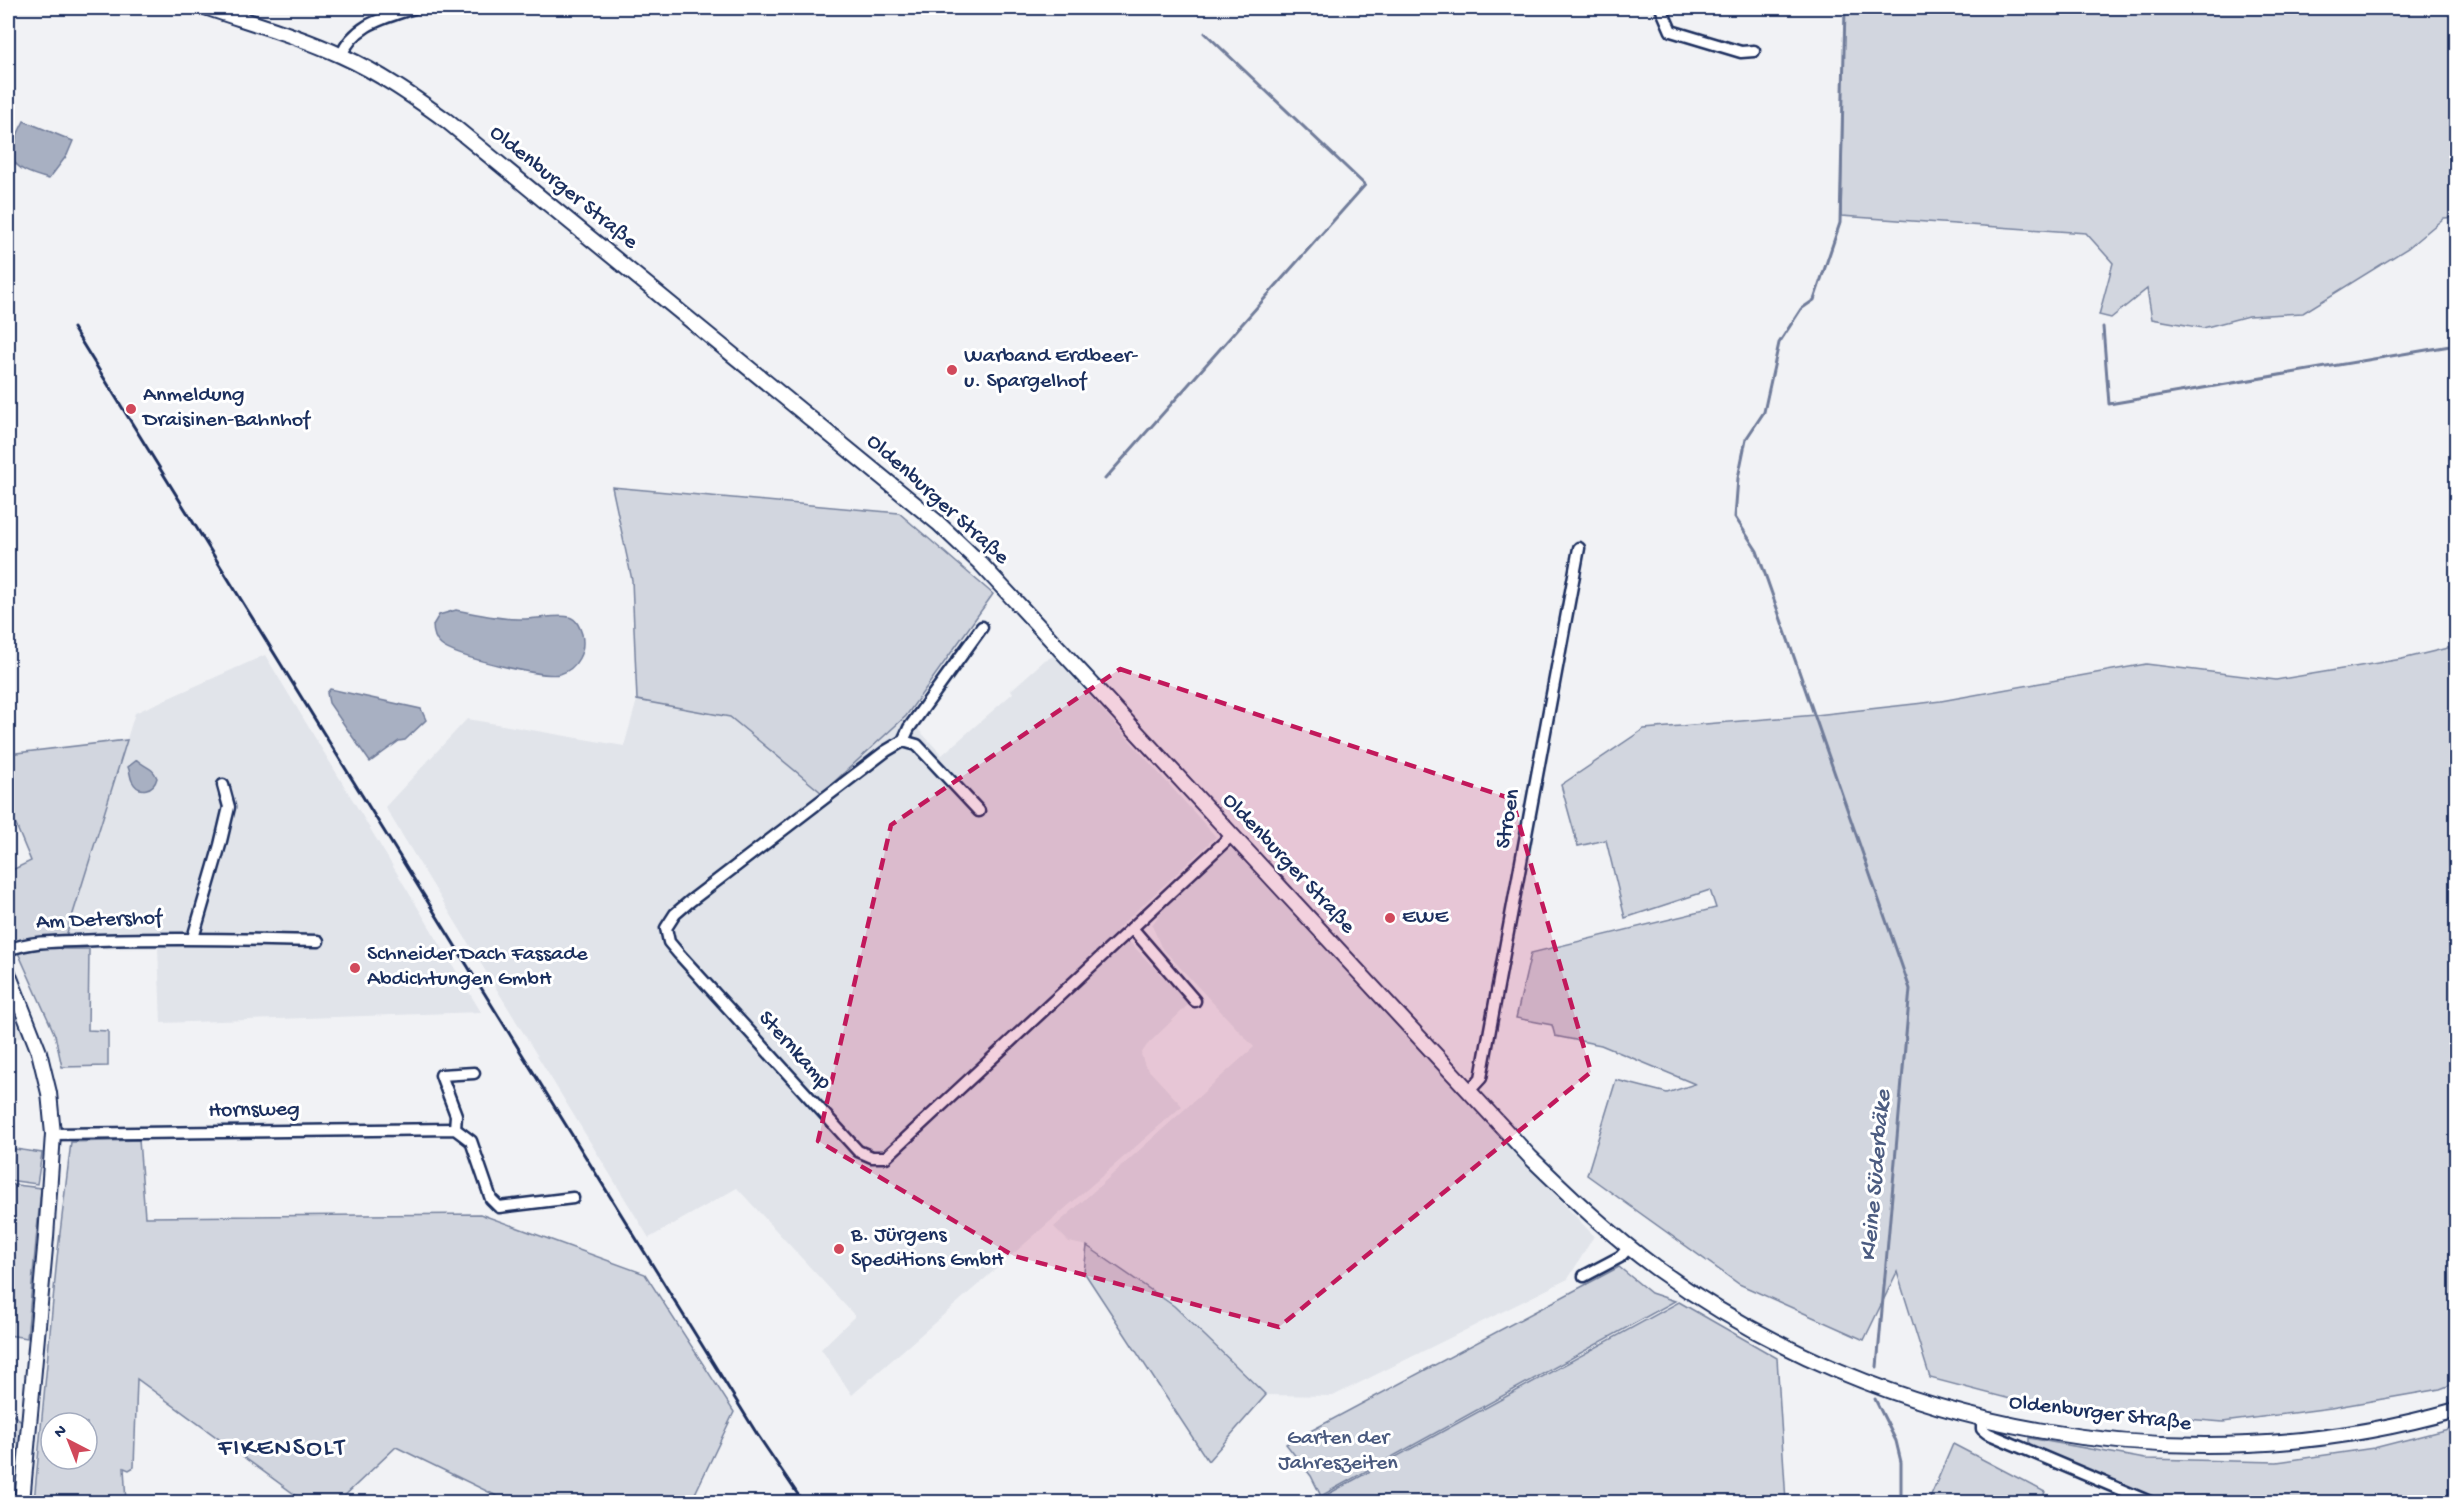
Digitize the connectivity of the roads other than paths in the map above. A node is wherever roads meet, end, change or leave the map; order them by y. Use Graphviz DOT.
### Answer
graph roads {
  1 [pos="208,8"];
  2 [pos="414,8"];
  3 [pos="1662,8"];
  4 [pos="1754,51"];
  5 [pos="341,56"];
  6 [pos="1579,548"];
  7 [pos="982,627"];
  8 [pos="903,741"];
  9 [pos="223,785"];
  10 [pos="979,811"];
  11 [pos="1232,835"];
  12 [pos="1132,928"];
  13 [pos="193,938"];
  14 [pos="318,941"];
  15 [pos="8,950"];
  16 [pos="8,973"];
  17 [pos="1195,1001"];
  18 [pos="474,1073"];
  19 [pos="1469,1091"];
  20 [pos="454,1129"];
  21 [pos="53,1134"];
  22 [pos="573,1198"];
  23 [pos="1629,1247"];
  24 [pos="1584,1276"];
  25 [pos="2457,1410"];
  26 [pos="1982,1420"];
  27 [pos="22,1503"];
  28 [pos="2150,1503"];
  1 -- 5 [label="main road, Oldenburger Straße"];
  2 -- 5 [label="street"];
  3 -- 4 [label="street"];
  5 -- 11 [label="main road, Oldenburger Straße"];
  6 -- 19 [label="street, Stroen"];
  7 -- 8 [label="street, Sternkamp"];
  8 -- 10 [label="street"];
  8 -- 12 [label="street, Sternkamp"];
  9 -- 13 [label="street, Am Detershof"];
  11 -- 12 [label="street, Sternkamp"];
  11 -- 19 [label="main road, Oldenburger Straße"];
  12 -- 17 [label="street"];
  13 -- 14 [label="street, Am Detershof"];
  13 -- 15 [label="street, Am Detershof"];
  16 -- 21 [label="main road"];
  18 -- 20 [label="street"];
  19 -- 23 [label="main road, Oldenburger Straße"];
  20 -- 21 [label="street, Hornsweg"];
  20 -- 22 [label="street"];
  21 -- 27 [label="main road"];
  23 -- 24 [label="street"];
  23 -- 26 [label="main road, Oldenburger Straße"];
  25 -- 26 [label="main road, Oldenburger Straße"];
  26 -- 28 [label="street"];
}
